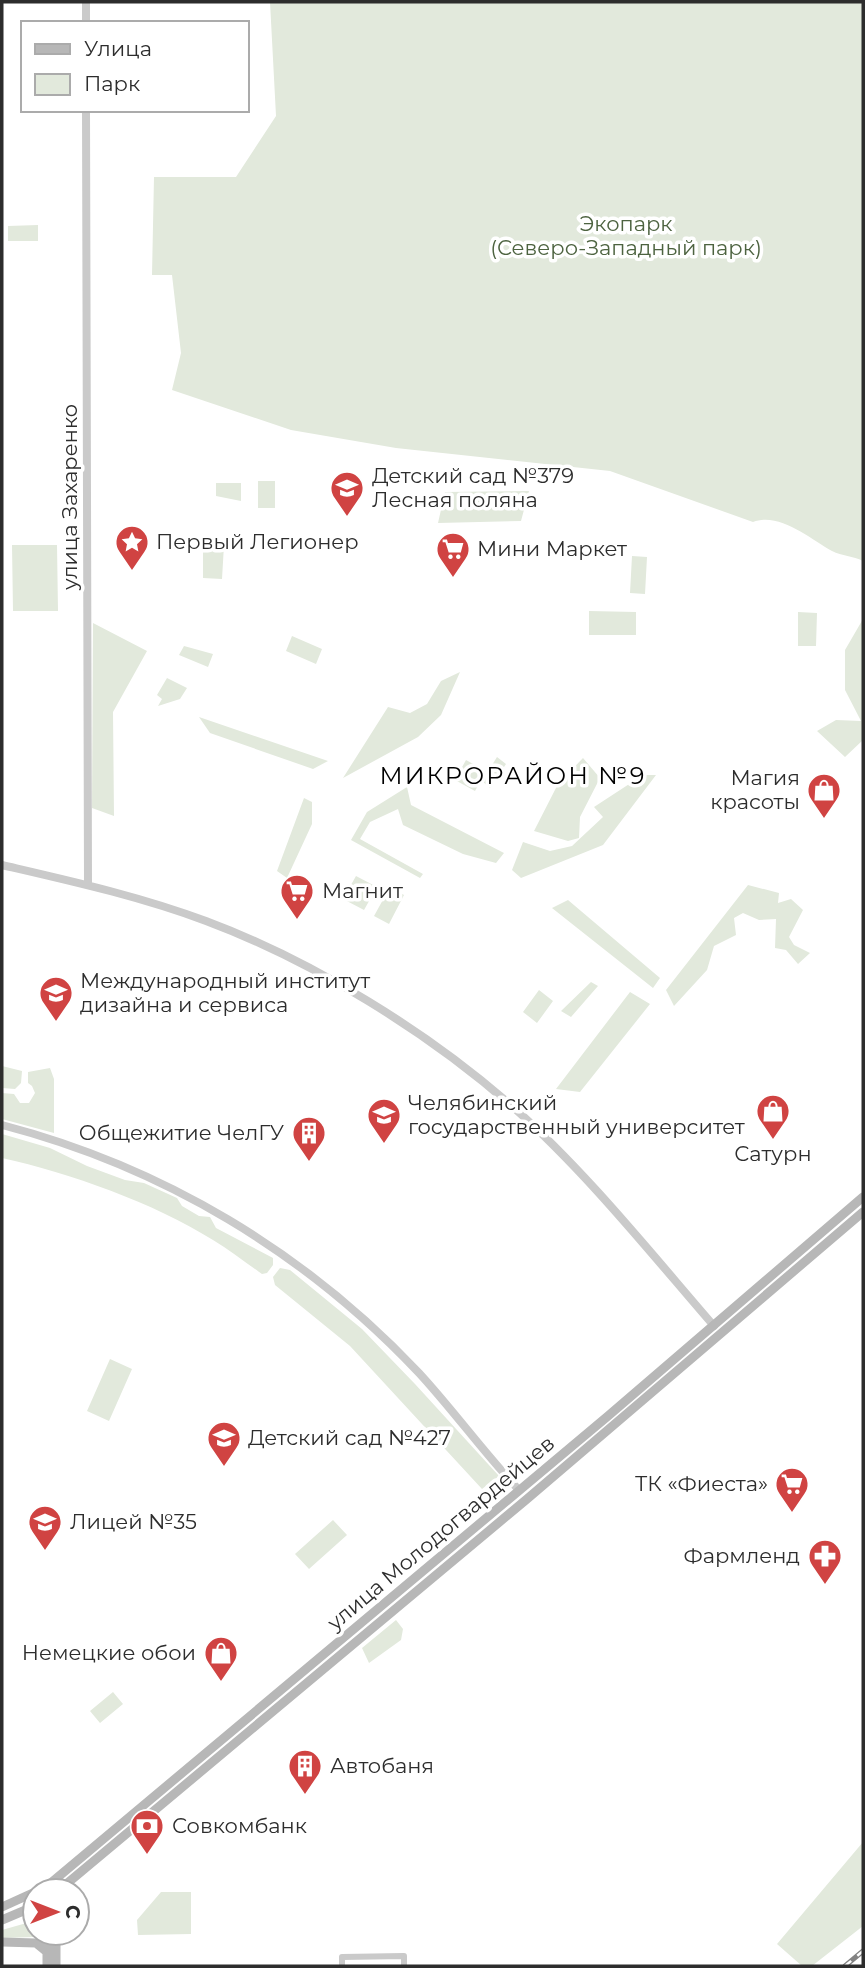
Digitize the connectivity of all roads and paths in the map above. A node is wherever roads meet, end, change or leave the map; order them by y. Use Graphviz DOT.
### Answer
graph roads {
  1 [pos="86,2"];
  2 [pos="86,21"];
  3 [pos="86,112"];
  4 [pos="2,865"];
  5 [pos="88,884"];
  6 [pos="2,1125"];
  7 [pos="863,1197"];
  8 [pos="863,1212"];
  9 [pos="718,1329"];
  10 [pos="519,1490"];
  11 [pos="527,1499"];
  12 [pos="487,1517"];
  13 [pos="495,1527"];
  14 [pos="277,1700"];
  15 [pos="62,1877"];
  16 [pos="75,1877"];
  17 [pos="21,1898"];
  18 [pos="2,1906"];
  19 [pos="21,1912"];
  20 [pos="2,1920"];
  21 [pos="2,1942"];
  22 [pos="47,1947"];
  23 [pos="56,1947"];
  24 [pos="47,1952"];
  25 [pos="47,1966"];
  26 [pos="56,1966"];
  27 [pos="342,1966"];
  28 [pos="404,1966"];
  1 -- 2 [label="street"];
  3 -- 5 [label="street, улица Захаренко"];
  4 -- 5 [label="street"];
  5 -- 9 [label="street"];
  6 -- 10 [label="street"];
  7 -- 9 [label="main road, улица Молодогвардейцев"];
  8 -- 9 [label="main road, улица Молодогвардейцев"];
  9 -- 10 [label="main road, улица Молодогвардейцев"];
  9 -- 11 [label="main road, улица Молодогвардейцев"];
  10 -- 11 [label="main road"];
  10 -- 12 [label="main road, улица Молодогвардейцев"];
  11 -- 13 [label="main road, улица Молодогвардейцев"];
  12 -- 13 [label="main road"];
  12 -- 14 [label="main road, улица Молодогвардейцев"];
  13 -- 14 [label="main road, улица Молодогвардейцев"];
  14 -- 15 [label="main road, улица Молодогвардейцев"];
  14 -- 16 [label="main road, улица Молодогвардейцев"];
  17 -- 18 [label="main road, улица Молодогвардейцев"];
  19 -- 20 [label="main road"];
  21 -- 24 [label="main road"];
  22 -- 24 [label="main road"];
  23 -- 26 [label="main road"];
  24 -- 25 [label="main road"];
  27 -- 28 [label="street"];
}
